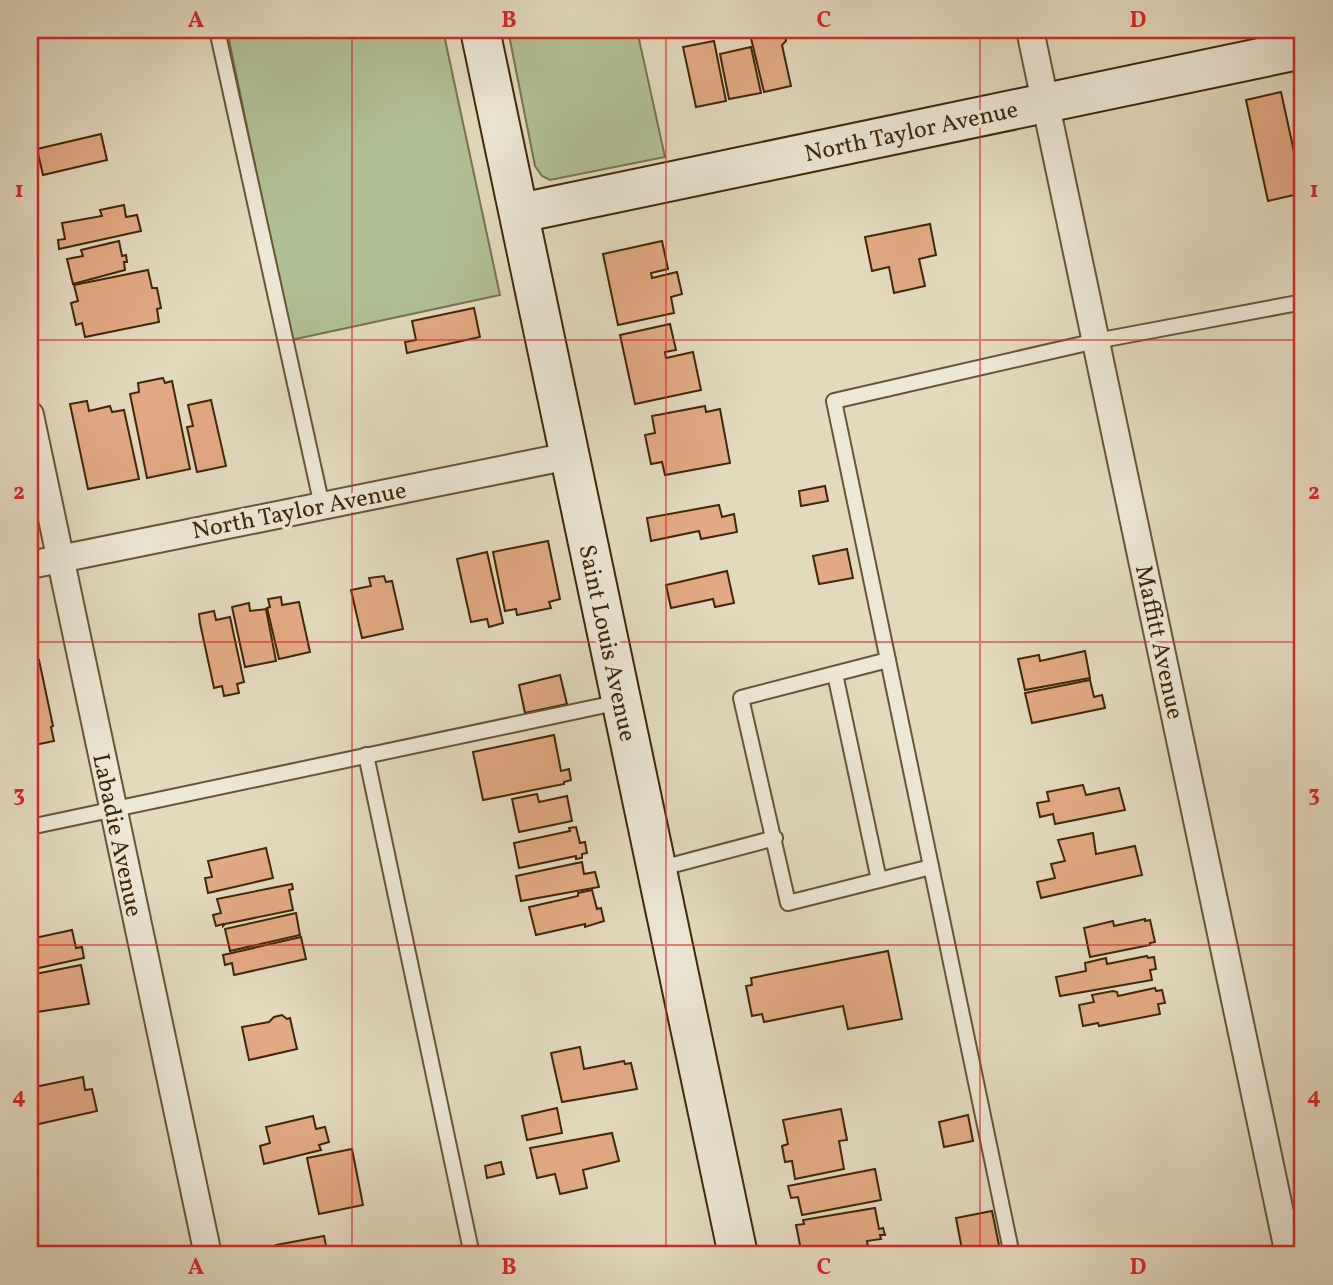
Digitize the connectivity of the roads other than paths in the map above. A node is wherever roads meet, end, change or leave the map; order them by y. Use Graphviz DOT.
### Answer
graph roads {
  1 [pos="217,30"];
  2 [pos="480,30"];
  3 [pos="1030,30"];
  4 [pos="1303,49"];
  5 [pos="1046,103"];
  6 [pos="520,213"];
  7 [pos="1303,302"];
  8 [pos="1096,341"];
  9 [pos="30,415"];
  10 [pos="569,456"];
  11 [pos="322,506"];
  12 [pos="60,559"];
  13 [pos="30,565"];
  14 [pos="888,660"];
  15 [pos="835,674"];
  16 [pos="621,702"];
  17 [pos="366,755"];
  18 [pos="113,808"];
  19 [pos="30,827"];
  20 [pos="775,838"];
  21 [pos="931,867"];
  22 [pos="656,869"];
  23 [pos="878,880"];
  24 [pos="208,1255"];
  25 [pos="472,1255"];
  26 [pos="738,1255"];
  27 [pos="1012,1255"];
  28 [pos="1289,1255"];
  1 -- 11 [label="lane"];
  2 -- 6 [label="street, Saint Louis Avenue"];
  3 -- 5 [label="street, Maffitt Avenue"];
  4 -- 5 [label="street, North Taylor Avenue"];
  5 -- 6 [label="street, North Taylor Avenue"];
  5 -- 8 [label="street, Maffitt Avenue"];
  6 -- 10 [label="street, Saint Louis Avenue"];
  7 -- 8 [label="lane"];
  8 -- 14 [label="lane"];
  8 -- 28 [label="street, Maffitt Avenue"];
  9 -- 12 [label="street, Labadie Avenue"];
  10 -- 11 [label="street, North Taylor Avenue"];
  10 -- 16 [label="street, Saint Louis Avenue"];
  11 -- 12 [label="street, North Taylor Avenue"];
  12 -- 13 [label="street, North Taylor Avenue"];
  12 -- 18 [label="street, Labadie Avenue"];
  14 -- 15 [label="lane"];
  14 -- 21 [label="lane"];
  15 -- 20 [label="lane"];
  15 -- 23 [label="lane"];
  16 -- 17 [label="lane"];
  16 -- 22 [label="street, Saint Louis Avenue"];
  17 -- 18 [label="lane"];
  17 -- 25 [label="lane"];
  18 -- 19 [label="lane"];
  18 -- 24 [label="street, Labadie Avenue"];
  20 -- 22 [label="lane"];
  20 -- 23 [label="lane"];
  21 -- 23 [label="lane"];
  21 -- 27 [label="lane"];
  22 -- 26 [label="street, Saint Louis Avenue"];
}
